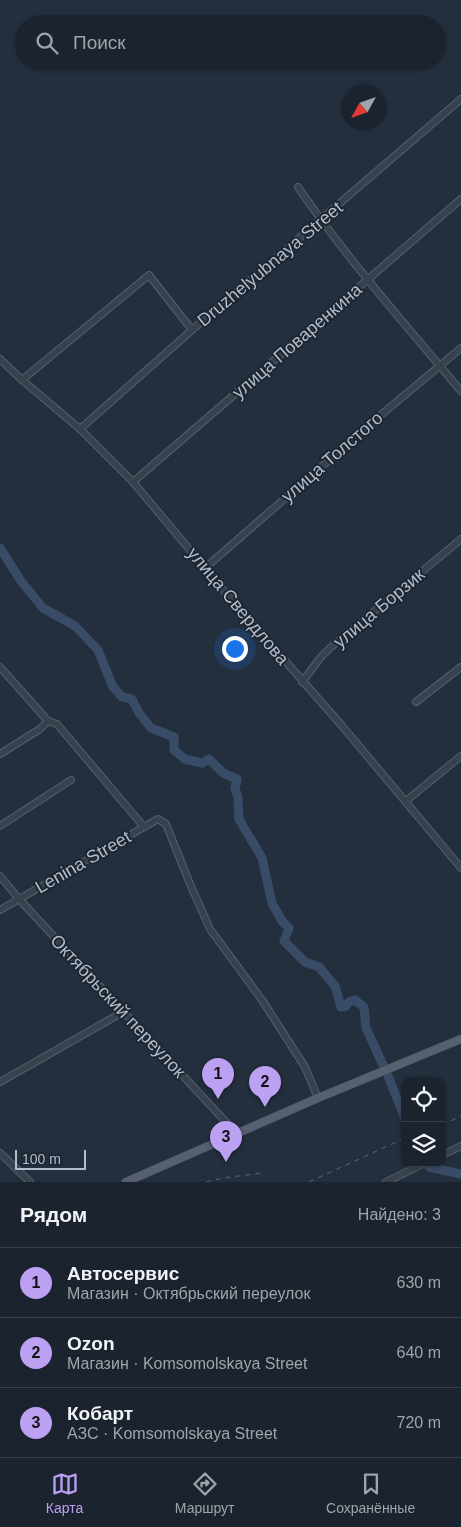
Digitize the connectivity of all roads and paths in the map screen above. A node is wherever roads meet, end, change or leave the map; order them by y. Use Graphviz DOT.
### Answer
graph roads {
  1 [pos="461,99"];
  2 [pos="298,186"];
  3 [pos="461,199"];
  4 [pos="321,221"];
  5 [pos="368,280"];
  6 [pos="192,330"];
  7 [pos="461,348"];
  8 [pos="0,359"];
  9 [pos="440,366"];
  10 [pos="22,380"];
  11 [pos="461,391"];
  12 [pos="80,429"];
  13 [pos="133,482"];
  14 [pos="461,539"];
  15 [pos="205,568"];
  16 [pos="461,667"];
  17 [pos="0,668"];
  18 [pos="302,682"];
  19 [pos="416,702"];
  20 [pos="48,722"];
  21 [pos="0,754"];
  22 [pos="461,756"];
  23 [pos="71,780"];
  24 [pos="406,801"];
  25 [pos="0,826"];
  26 [pos="144,827"];
  27 [pos="461,868"];
  28 [pos="0,876"];
  29 [pos="19,899"];
  30 [pos="0,910"];
  31 [pos="123,1012"];
  32 [pos="461,1039"];
  33 [pos="0,1082"];
  34 [pos="318,1098"];
  35 [pos="237,1134"];
  36 [pos="461,1146"];
  37 [pos="0,1153"];
  38 [pos="446,1153"];
  39 [pos="417,1167"];
  40 [pos="30,1182"];
  41 [pos="126,1182"];
  42 [pos="386,1182"];
  1 -- 4 [label="street, Druzhelyubnaya Street"];
  2 -- 4 [label="street"];
  3 -- 5 [label="street, улица Поваренкина"];
  4 -- 5 [label="street"];
  4 -- 6 [label="street, Druzhelyubnaya Street"];
  5 -- 9 [label="street"];
  5 -- 13 [label="street, улица Поваренкина"];
  6 -- 10 [label="street"];
  6 -- 12 [label="street, Druzhelyubnaya Street"];
  7 -- 9 [label="street, улица Толстого"];
  8 -- 10 [label="street, улица Свердлова"];
  9 -- 11 [label="street"];
  9 -- 15 [label="street, улица Толстого"];
  10 -- 12 [label="street, улица Свердлова"];
  12 -- 13 [label="street, улица Свердлова"];
  13 -- 15 [label="street, улица Свердлова"];
  14 -- 18 [label="street, улица Борзик"];
  15 -- 18 [label="street, улица Свердлова"];
  16 -- 19 [label="street"];
  17 -- 20 [label="street"];
  18 -- 24 [label="street, улица Свердлова"];
  20 -- 21 [label="street"];
  20 -- 26 [label="street"];
  22 -- 24 [label="street"];
  23 -- 25 [label="street"];
  24 -- 27 [label="street, улица Свердлова"];
  26 -- 29 [label="street, Lenina Street"];
  26 -- 34 [label="street, Lenina Street"];
  28 -- 29 [label="street, Октябрьский переулок"];
  29 -- 30 [label="street, Lenina Street"];
  29 -- 31 [label="street, Октябрьский переулок"];
  31 -- 33 [label="street"];
  31 -- 35 [label="street, Октябрьский переулок"];
  32 -- 34 [label="main road"];
  34 -- 35 [label="main road"];
  35 -- 41 [label="main road"];
  36 -- 38 [label="street"];
  37 -- 40 [label="street"];
  39 -- 42 [label="street"];
}
